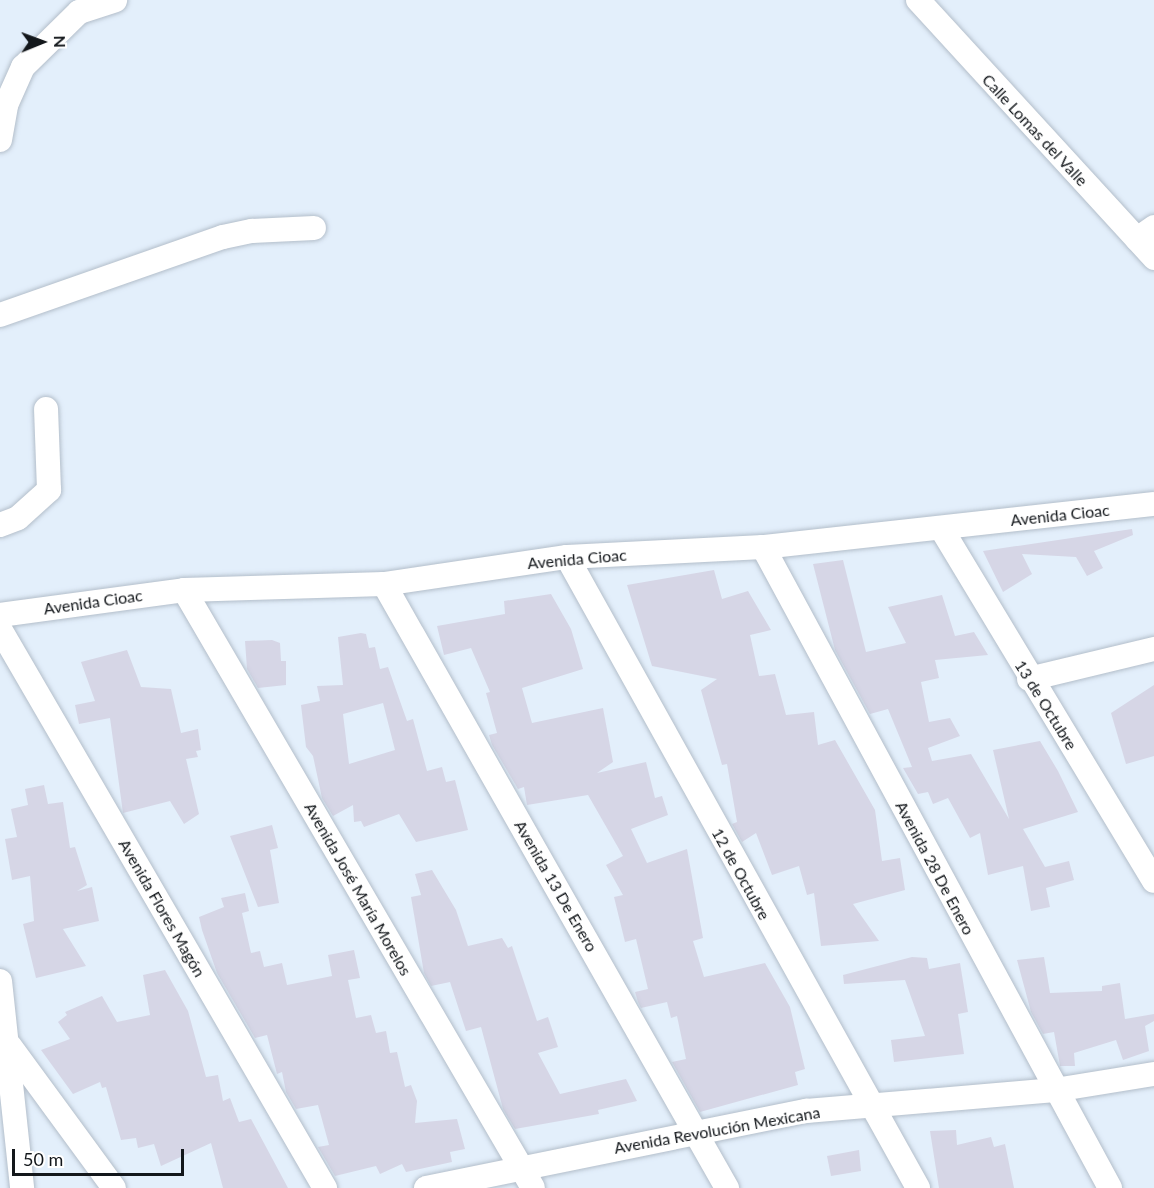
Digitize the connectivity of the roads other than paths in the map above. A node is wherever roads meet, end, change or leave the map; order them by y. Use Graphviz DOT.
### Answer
graph roads {
  1 [pos="115,0"];
  2 [pos="918,0"];
  3 [pos="0,140"];
  4 [pos="314,228"];
  5 [pos="1145,233"];
  6 [pos="1154,258"];
  7 [pos="0,315"];
  8 [pos="46,409"];
  9 [pos="1154,504"];
  10 [pos="0,525"];
  11 [pos="940,528"];
  12 [pos="763,547"];
  13 [pos="567,557"];
  14 [pos="384,584"];
  15 [pos="184,590"];
  16 [pos="0,615"];
  17 [pos="0,629"];
  18 [pos="1154,649"];
  19 [pos="1029,679"];
  20 [pos="1153,875"];
  21 [pos="0,981"];
  22 [pos="10,1046"];
  23 [pos="1154,1074"];
  24 [pos="1055,1089"];
  25 [pos="869,1107"];
  26 [pos="696,1132"];
  27 [pos="527,1178"];
  28 [pos="22,1188"];
  29 [pos="114,1188"];
  30 [pos="325,1188"];
  31 [pos="426,1188"];
  32 [pos="727,1188"];
  33 [pos="918,1188"];
  34 [pos="1110,1188"];
  1 -- 3 [label="street"];
  2 -- 5 [label="street, Calle Lomas del Valle"];
  4 -- 7 [label="street"];
  5 -- 6 [label="street, Calle Lomas del Valle"];
  8 -- 10 [label="street"];
  9 -- 11 [label="street, Avenida Cioac"];
  11 -- 12 [label="street, Avenida Cioac"];
  11 -- 19 [label="street, 13 de Octubre"];
  12 -- 13 [label="street, Avenida Cioac"];
  12 -- 24 [label="street, Avenida 28 De Enero"];
  13 -- 14 [label="street, Avenida Cioac"];
  13 -- 25 [label="street, 12 de Octubre"];
  14 -- 15 [label="street, Avenida Cioac"];
  14 -- 26 [label="street, Avenida 13 De Enero"];
  15 -- 16 [label="street, Avenida Cioac"];
  15 -- 27 [label="street, Avenida José María Morelos"];
  17 -- 30 [label="street, Avenida Flores Magón"];
  18 -- 19 [label="street"];
  19 -- 20 [label="street, 13 de Octubre"];
  21 -- 22 [label="street"];
  22 -- 28 [label="street"];
  22 -- 29 [label="street"];
  23 -- 24 [label="street, Avenida Revolución Mexicana"];
  24 -- 25 [label="street, Avenida Revolución Mexicana"];
  24 -- 34 [label="street, Avenida 28 De Enero"];
  25 -- 26 [label="street, Avenida Revolución Mexicana"];
  25 -- 33 [label="street, 12 de Octubre"];
  26 -- 27 [label="street, Avenida Revolución Mexicana"];
  26 -- 32 [label="street, Avenida 13 De Enero"];
  27 -- 31 [label="street, Avenida Revolución Mexicana"];
}
